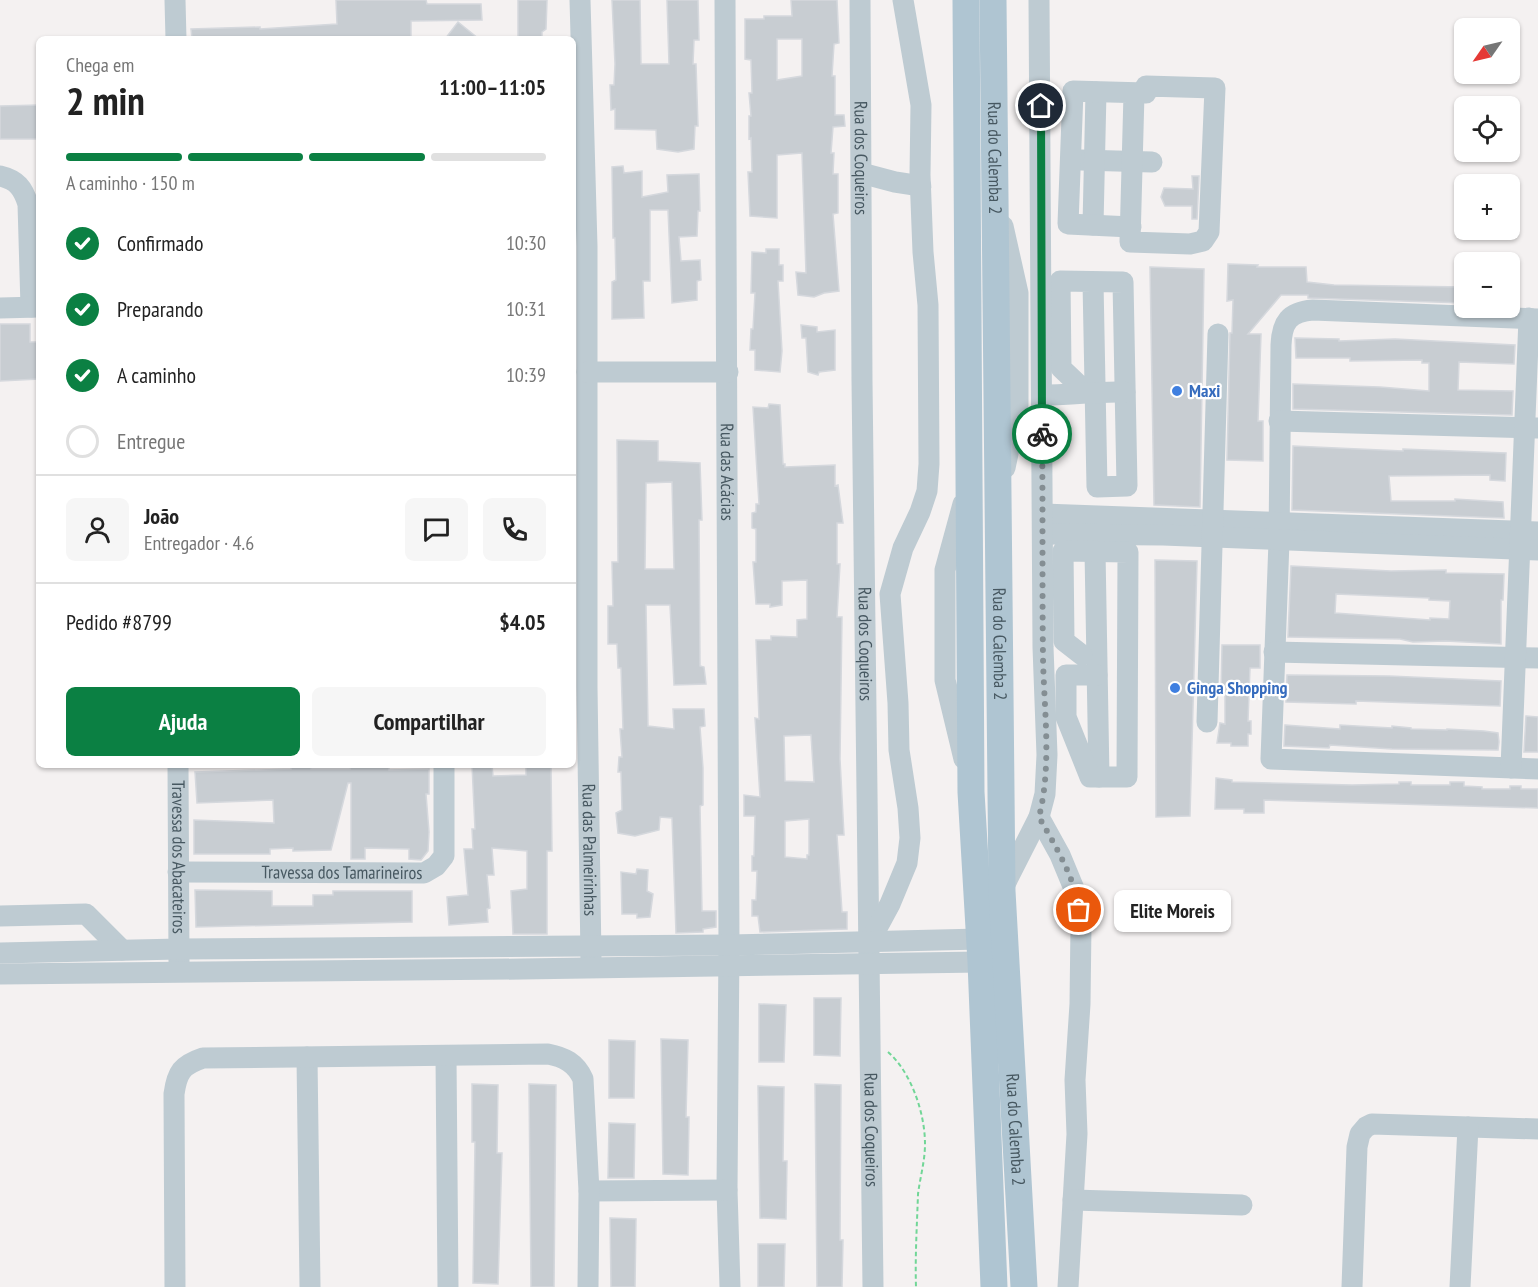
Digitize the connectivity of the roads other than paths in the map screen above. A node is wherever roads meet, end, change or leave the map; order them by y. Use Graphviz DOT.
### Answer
graph roads {
  1 [pos="175,0"];
  2 [pos="580,0"];
  3 [pos="725,0"];
  4 [pos="860,0"];
  5 [pos="903,0"];
  6 [pos="966,0"];
  7 [pos="993,0"];
  8 [pos="1039,0"];
  9 [pos="176,36"];
  10 [pos="1096,92"];
  11 [pos="1134,93"];
  12 [pos="1041,156"];
  13 [pos="1069,159"];
  14 [pos="1095,160"];
  15 [pos="1139,162"];
  16 [pos="861,173"];
  17 [pos="0,177"];
  18 [pos="921,186"];
  19 [pos="579,209"];
  20 [pos="1093,225"];
  21 [pos="1131,227"];
  22 [pos="1093,282"];
  23 [pos="35,307"];
  24 [pos="0,308"];
  25 [pos="1534,319"];
  26 [pos="1218,334"];
  27 [pos="588,372"];
  28 [pos="728,372"];
  29 [pos="1042,389"];
  30 [pos="1089,389"];
  31 [pos="1125,392"];
  32 [pos="1279,421"];
  33 [pos="1531,428"];
  34 [pos="1043,524"];
  35 [pos="1212,529"];
  36 [pos="1279,532"];
  37 [pos="1530,541"];
  38 [pos="1095,551"];
  39 [pos="1043,647"];
  40 [pos="1274,652"];
  41 [pos="1516,657"];
  42 [pos="1538,658"];
  43 [pos="1128,660"];
  44 [pos="1092,663"];
  45 [pos="1044,669"];
  46 [pos="1207,722"];
  47 [pos="178,768"];
  48 [pos="444,768"];
  49 [pos="1511,768"];
  50 [pos="1538,769"];
  51 [pos="1099,777"];
  52 [pos="1039,817"];
  53 [pos="178,872"];
  54 [pos="1002,891"];
  55 [pos="0,916"];
  56 [pos="869,942"];
  57 [pos="729,945"];
  58 [pos="178,949"];
  59 [pos="122,950"];
  60 [pos="980,951"];
  61 [pos="0,952"];
  62 [pos="591,957"];
  63 [pos="869,964"];
  64 [pos="729,967"];
  65 [pos="180,973"];
  66 [pos="0,974"];
  67 [pos="446,1057"];
  68 [pos="307,1058"];
  69 [pos="1468,1127"];
  70 [pos="1538,1129"];
  71 [pos="727,1190"];
  72 [pos="589,1191"];
  73 [pos="1073,1200"];
  74 [pos="1242,1205"];
  75 [pos="175,1287"];
  76 [pos="310,1287"];
  77 [pos="448,1287"];
  78 [pos="588,1287"];
  79 [pos="730,1287"];
  80 [pos="873,1287"];
  81 [pos="994,1287"];
  82 [pos="1024,1287"];
  83 [pos="1068,1287"];
  84 [pos="1352,1287"];
  85 [pos="1460,1287"];
  1 -- 9 [label="street"];
  2 -- 19 [label="street, Rua das Palmeirinhas"];
  3 -- 28 [label="street, Rua das Acácias"];
  4 -- 16 [label="street, Rua dos Coqueiros"];
  5 -- 18 [label="street"];
  6 -- 60 [label="main road, Rua do Calemba 2"];
  7 -- 54 [label="main road, Rua do Calemba 2"];
  8 -- 12 [label="street"];
  10 -- 11 [label="street"];
  10 -- 13 [label="street"];
  10 -- 14 [label="street"];
  11 -- 15 [label="street"];
  11 -- 21 [label="street"];
  12 -- 13 [label="street"];
  12 -- 29 [label="street"];
  13 -- 14 [label="street"];
  13 -- 20 [label="street"];
  14 -- 15 [label="street"];
  14 -- 20 [label="street"];
  15 -- 21 [label="street"];
  16 -- 18 [label="street"];
  16 -- 56 [label="street, Rua dos Coqueiros"];
  17 -- 23 [label="street"];
  18 -- 56 [label="street"];
  19 -- 27 [label="street, Rua das Palmeirinhas"];
  20 -- 21 [label="street"];
  22 -- 30 [label="street"];
  22 -- 30 [label="street"];
  22 -- 31 [label="street"];
  23 -- 24 [label="street"];
  25 -- 32 [label="street"];
  25 -- 33 [label="street"];
  26 -- 35 [label="street"];
  27 -- 28 [label="street"];
  27 -- 62 [label="street, Rua das Palmeirinhas"];
  28 -- 57 [label="street, Rua das Acácias"];
  29 -- 30 [label="street"];
  29 -- 34 [label="street"];
  30 -- 31 [label="street"];
  30 -- 31 [label="street"];
  32 -- 33 [label="street"];
  32 -- 36 [label="street"];
  33 -- 37 [label="street"];
  34 -- 35 [label="street"];
  34 -- 39 [label="street"];
  35 -- 36 [label="street"];
  35 -- 46 [label="street"];
  36 -- 37 [label="street"];
  36 -- 40 [label="street"];
  37 -- 41 [label="street"];
  38 -- 43 [label="street"];
  38 -- 44 [label="street"];
  38 -- 44 [label="street"];
  39 -- 44 [label="street"];
  39 -- 45 [label="street"];
  40 -- 41 [label="street"];
  40 -- 49 [label="street"];
  41 -- 42 [label="street"];
  41 -- 49 [label="street"];
  43 -- 44 [label="street"];
  43 -- 51 [label="street"];
  44 -- 45 [label="street"];
  44 -- 51 [label="street"];
  44 -- 51 [label="street"];
  45 -- 52 [label="street"];
  47 -- 53 [label="street, Travessa dos Abacateiros"];
  48 -- 53 [label="street, Travessa dos Tamarineiros"];
  49 -- 50 [label="street"];
  52 -- 54 [label="street"];
  52 -- 73 [label="street"];
  53 -- 58 [label="street, Travessa dos Abacateiros"];
  54 -- 82 [label="main road, Rua do Calemba 2"];
  55 -- 59 [label="street"];
  56 -- 57 [label="street"];
  56 -- 60 [label="street"];
  56 -- 63 [label="street, Rua dos Coqueiros"];
  57 -- 62 [label="street"];
  57 -- 64 [label="street, Rua das Acácias"];
  58 -- 59 [label="street"];
  58 -- 62 [label="street"];
  58 -- 65 [label="street, Travessa dos Abacateiros"];
  59 -- 61 [label="street"];
  60 -- 63 [label="street"];
  60 -- 81 [label="main road, Rua do Calemba 2"];
  62 -- 64 [label="street"];
  62 -- 65 [label="street"];
  63 -- 64 [label="street"];
  63 -- 80 [label="street, Rua dos Coqueiros"];
  64 -- 71 [label="street, Rua das Acácias"];
  65 -- 66 [label="street"];
  67 -- 68 [label="street"];
  67 -- 72 [label="street"];
  67 -- 77 [label="street"];
  68 -- 75 [label="street"];
  68 -- 76 [label="street"];
  69 -- 70 [label="street"];
  69 -- 84 [label="street"];
  69 -- 85 [label="street"];
  71 -- 72 [label="street"];
  71 -- 79 [label="street, Rua das Acácias"];
  72 -- 78 [label="street"];
  73 -- 74 [label="street"];
  73 -- 83 [label="street"];
}
